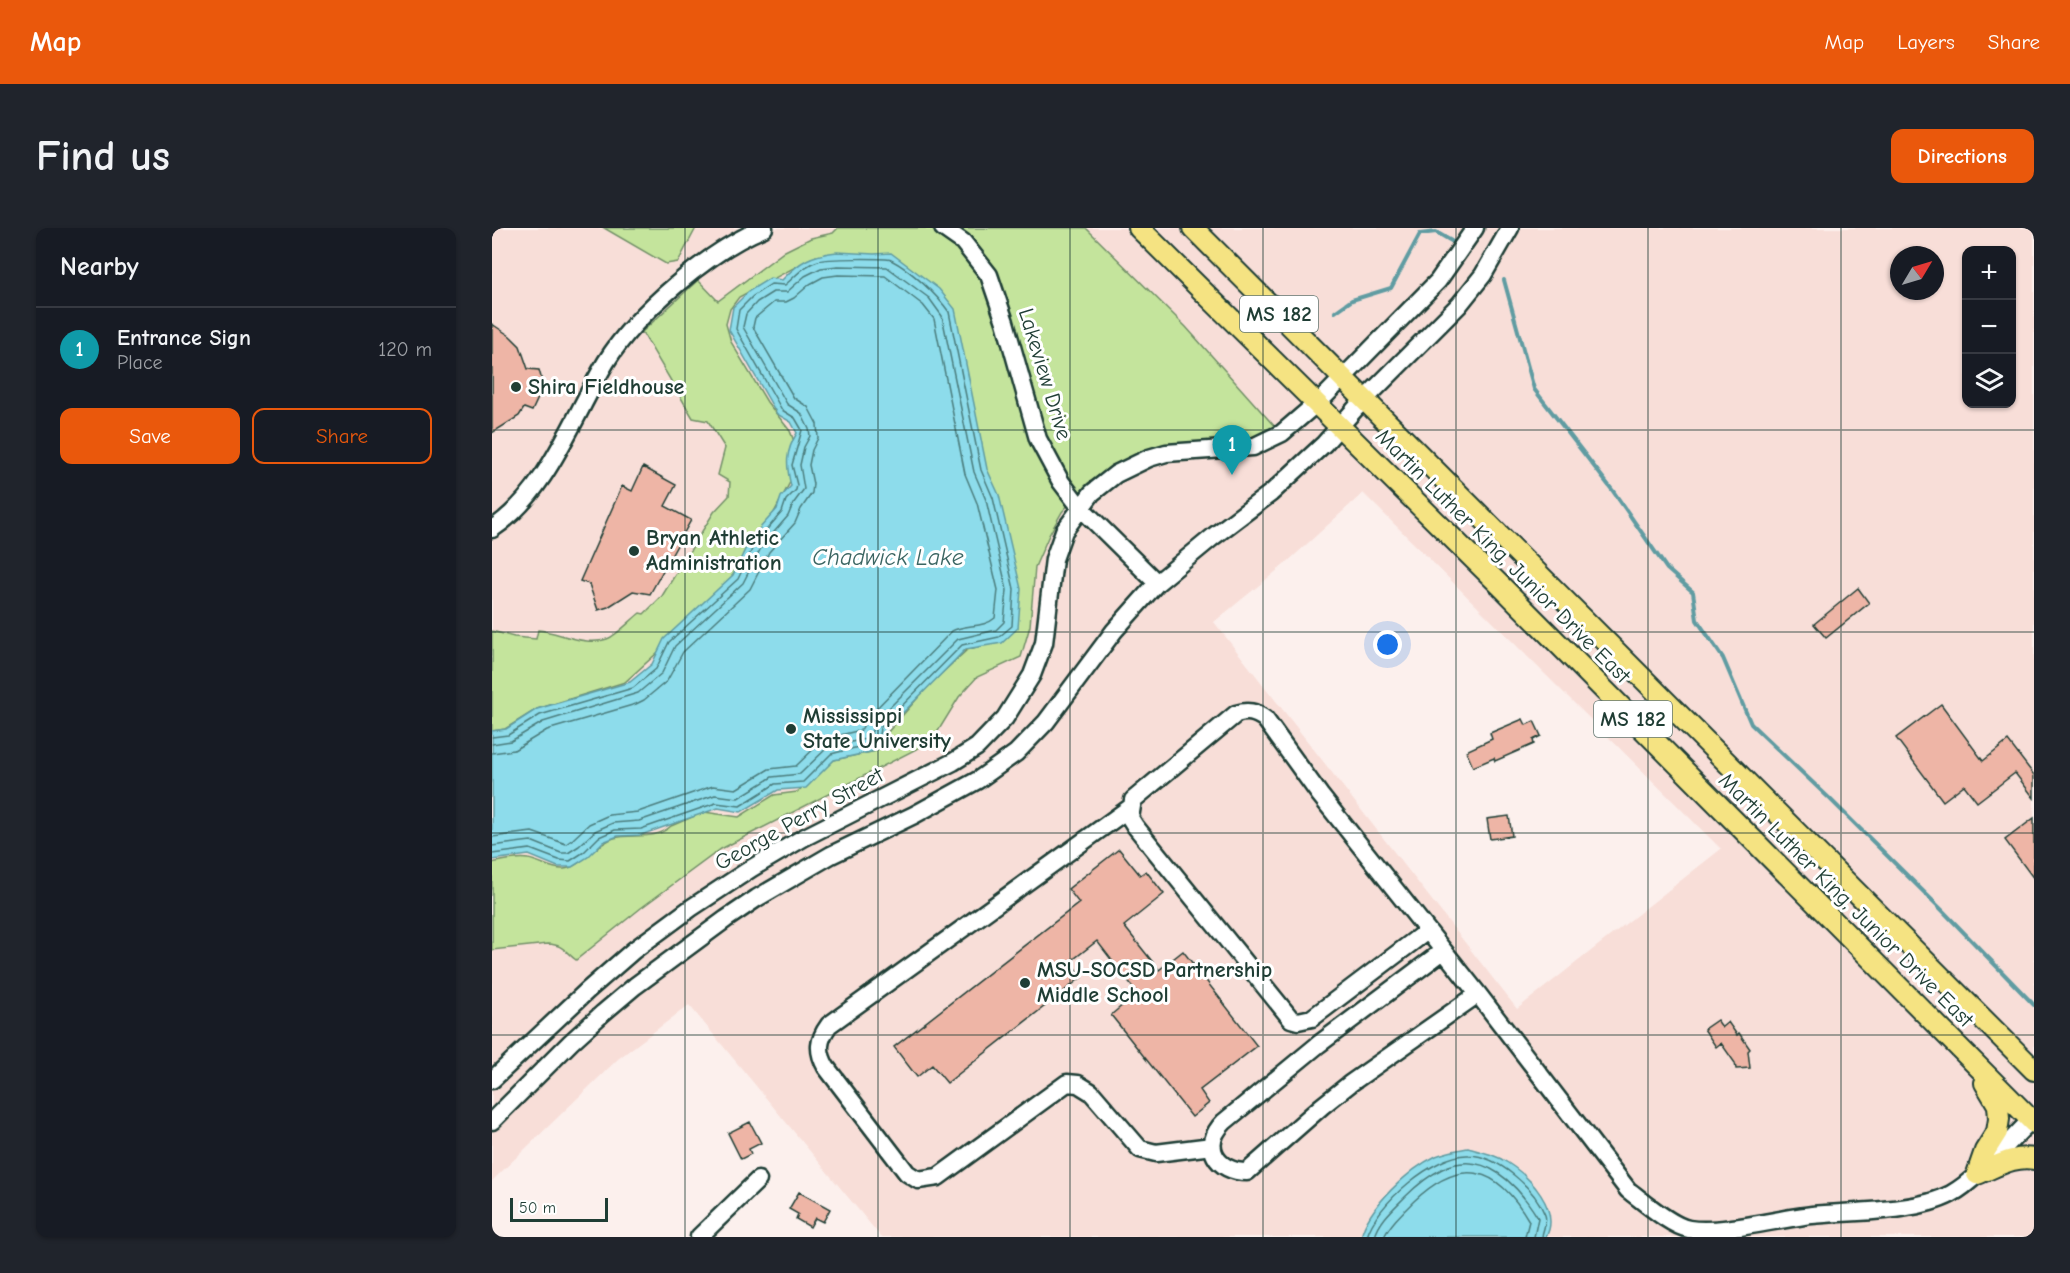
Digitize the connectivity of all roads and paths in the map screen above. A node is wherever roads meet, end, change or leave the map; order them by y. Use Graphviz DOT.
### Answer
graph roads {
  1 [pos="764,228"];
  2 [pos="944,228"];
  3 [pos="1139,228"];
  4 [pos="1193,228"];
  5 [pos="1475,228"];
  6 [pos="1510,228"];
  7 [pos="1342,378"];
  8 [pos="1365,400"];
  9 [pos="1315,404"];
  10 [pos="1340,428"];
  11 [pos="1080,507"];
  12 [pos="492,530"];
  13 [pos="1157,583"];
  14 [pos="1131,807"];
  15 [pos="1428,931"];
  16 [pos="1443,951"];
  17 [pos="1478,994"];
  18 [pos="1970,1060"];
  19 [pos="2034,1070"];
  20 [pos="494,1074"];
  21 [pos="492,1121"];
  22 [pos="2033,1122"];
  23 [pos="1212,1146"];
  24 [pos="2034,1159"];
  25 [pos="1977,1174"];
  26 [pos="758,1180"];
  27 [pos="699,1237"];
  1 -- 12 [label="street"];
  2 -- 11 [label="street, Lakeview Drive"];
  3 -- 9 [label="main road, Martin Luther King, Junior Drive East / MS 182"];
  4 -- 7 [label="main road, Martin Luther King, Junior Drive East / MS 182"];
  5 -- 7 [label="street, George Perry Street"];
  6 -- 8 [label="street"];
  7 -- 8 [label="main road, Martin Luther King, Junior Drive East / MS 182"];
  7 -- 9 [label="street, George Perry Street"];
  8 -- 10 [label="street"];
  8 -- 19 [label="main road, Martin Luther King, Junior Drive East / MS 182"];
  9 -- 10 [label="main road, Martin Luther King, Junior Drive East / MS 182"];
  9 -- 11 [label="street, George Perry Street"];
  10 -- 13 [label="street"];
  10 -- 18 [label="main road, Martin Luther King, Junior Drive East / MS 182"];
  11 -- 13 [label="street, Lakeview Drive"];
  11 -- 20 [label="street, George Perry Street"];
  13 -- 21 [label="street"];
  14 -- 15 [label="street"];
  14 -- 15 [label="street"];
  14 -- 23 [label="street"];
  15 -- 16 [label="street"];
  16 -- 17 [label="street"];
  16 -- 23 [label="street"];
  17 -- 23 [label="street"];
  17 -- 25 [label="street"];
  18 -- 22 [label="main road, Martin Luther King, Junior Drive East / MS 182"];
  18 -- 25 [label="main road"];
  22 -- 25 [label="street"];
  24 -- 25 [label="main road"];
  26 -- 27 [label="street"];
}
